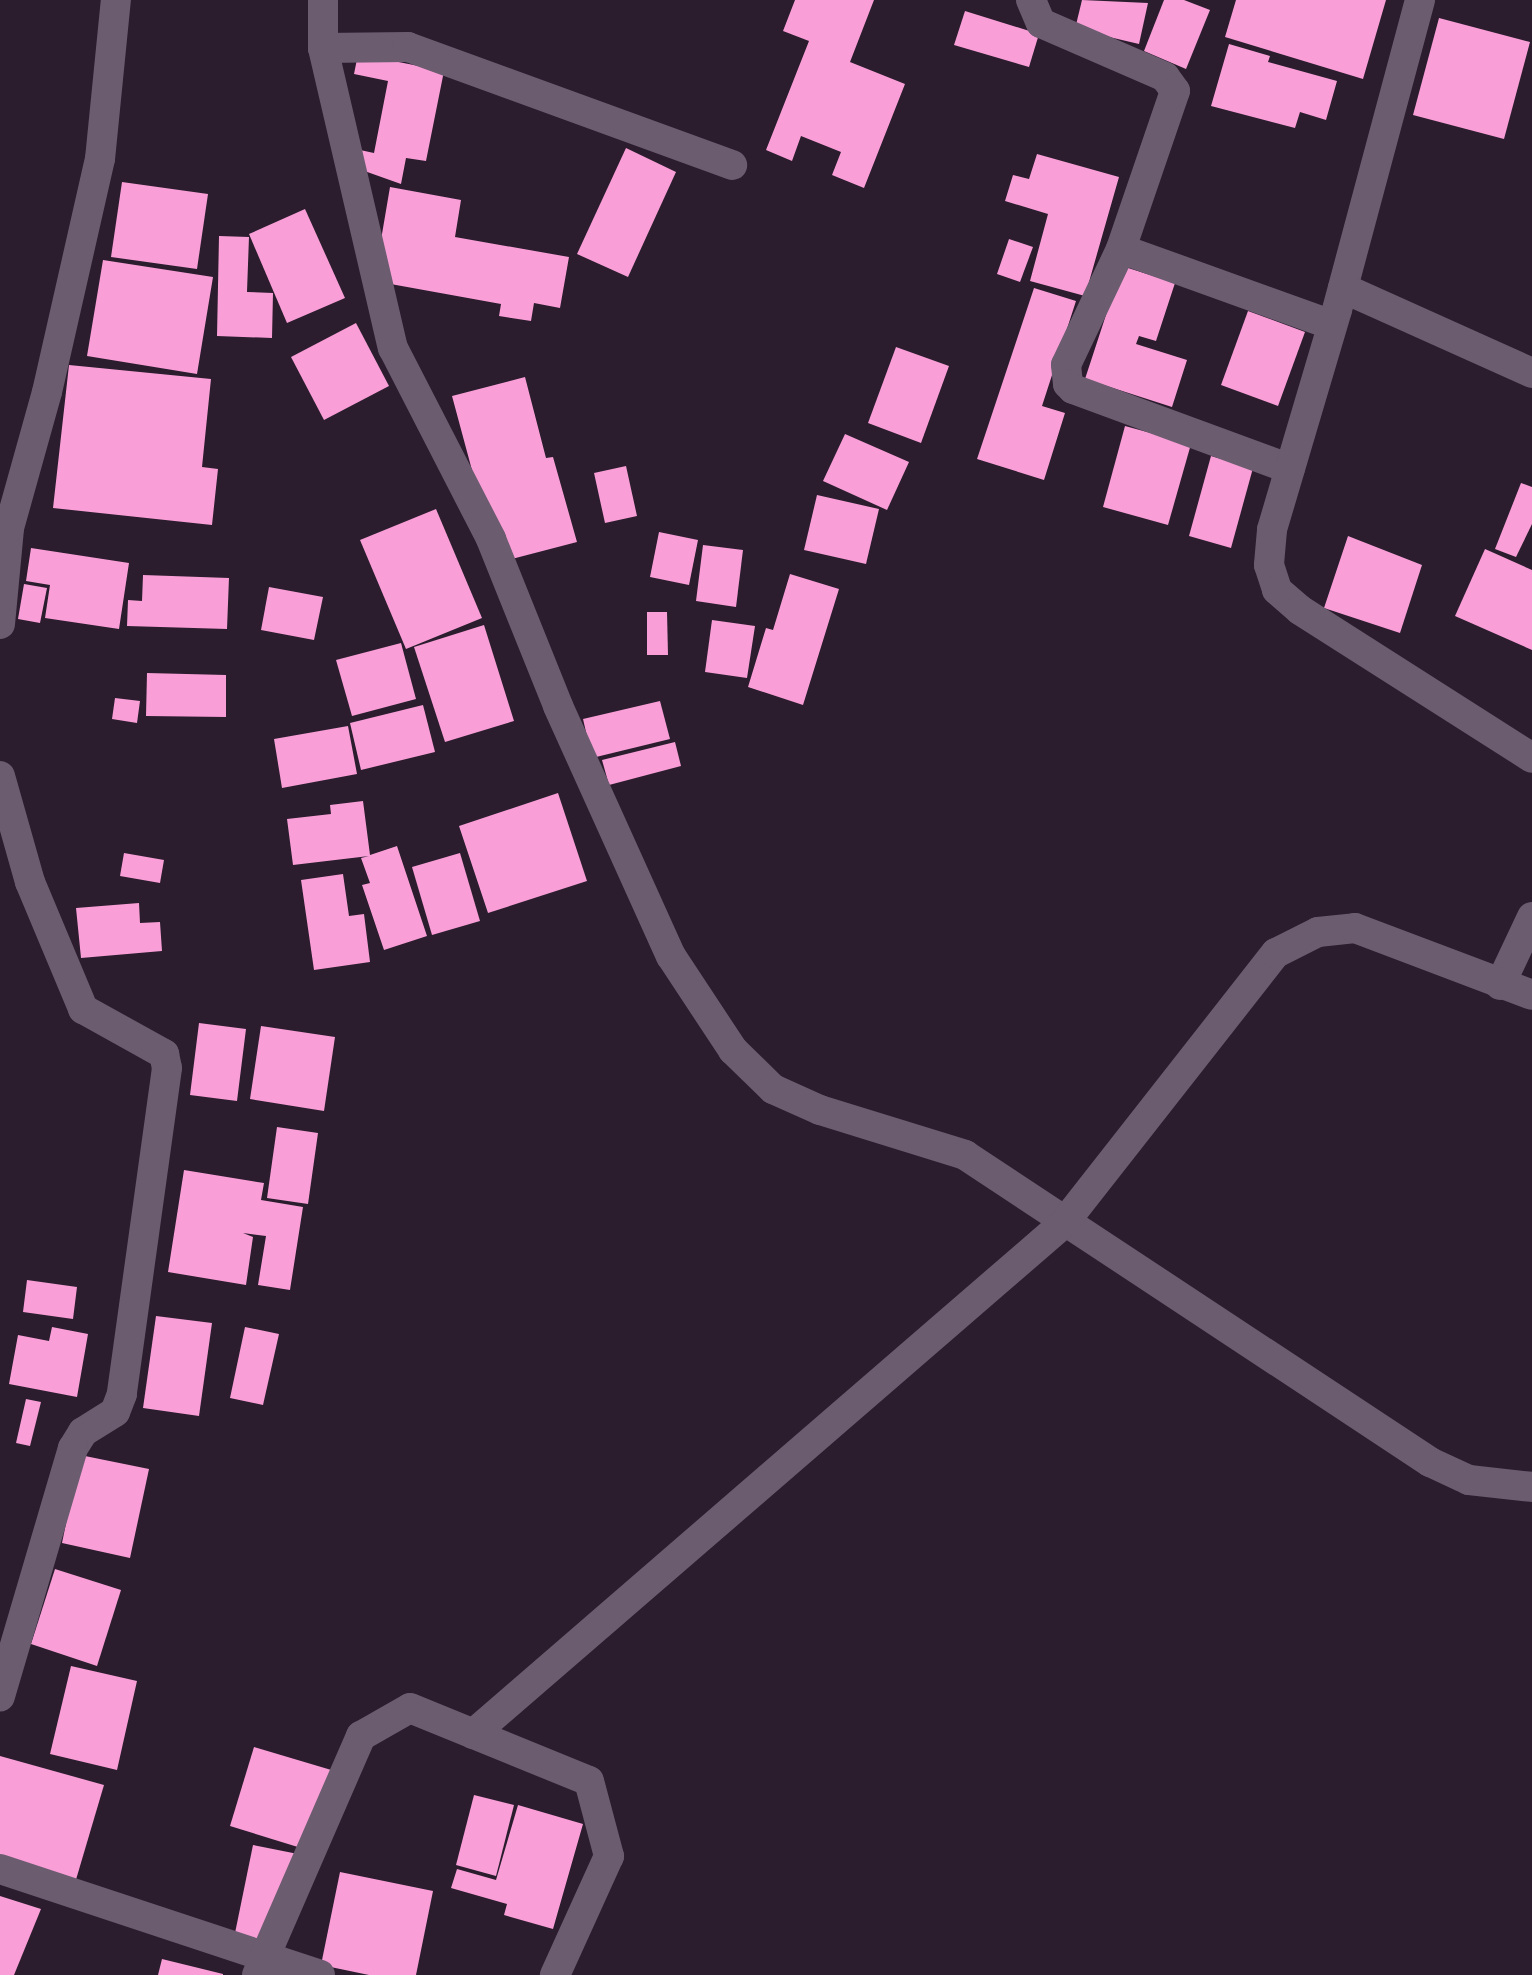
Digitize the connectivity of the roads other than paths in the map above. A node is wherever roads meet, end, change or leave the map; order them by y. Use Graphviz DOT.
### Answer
graph roads {
  1 [pos="116,0"];
  2 [pos="323,0"];
  3 [pos="1031,0"];
  4 [pos="1420,0"];
  5 [pos="323,48"];
  6 [pos="732,165"];
  7 [pos="1122,249"];
  8 [pos="1343,288"];
  9 [pos="1332,326"];
  10 [pos="1532,373"];
  11 [pos="1290,469"];
  12 [pos="0,624"];
  13 [pos="1532,758"];
  14 [pos="0,776"];
  15 [pos="1532,917"];
  16 [pos="1500,985"];
  17 [pos="1532,994"];
  18 [pos="1064,1224"];
  19 [pos="1532,1487"];
  20 [pos="0,1696"];
  21 [pos="472,1734"];
  22 [pos="0,1869"];
  23 [pos="260,1966"];
  24 [pos="320,1975"];
  25 [pos="555,1975"];
  1 -- 12 [label="street"];
  2 -- 5 [label="street"];
  3 -- 7 [label="street"];
  4 -- 8 [label="street"];
  5 -- 6 [label="street"];
  5 -- 18 [label="street"];
  7 -- 9 [label="street"];
  7 -- 11 [label="street"];
  8 -- 9 [label="street"];
  8 -- 10 [label="street"];
  9 -- 11 [label="street"];
  11 -- 13 [label="street"];
  14 -- 20 [label="street"];
  15 -- 16 [label="street"];
  16 -- 17 [label="street"];
  16 -- 18 [label="street"];
  18 -- 19 [label="street"];
  18 -- 21 [label="street"];
  21 -- 23 [label="street"];
  21 -- 25 [label="street"];
  22 -- 23 [label="street"];
  23 -- 24 [label="street"];
}
